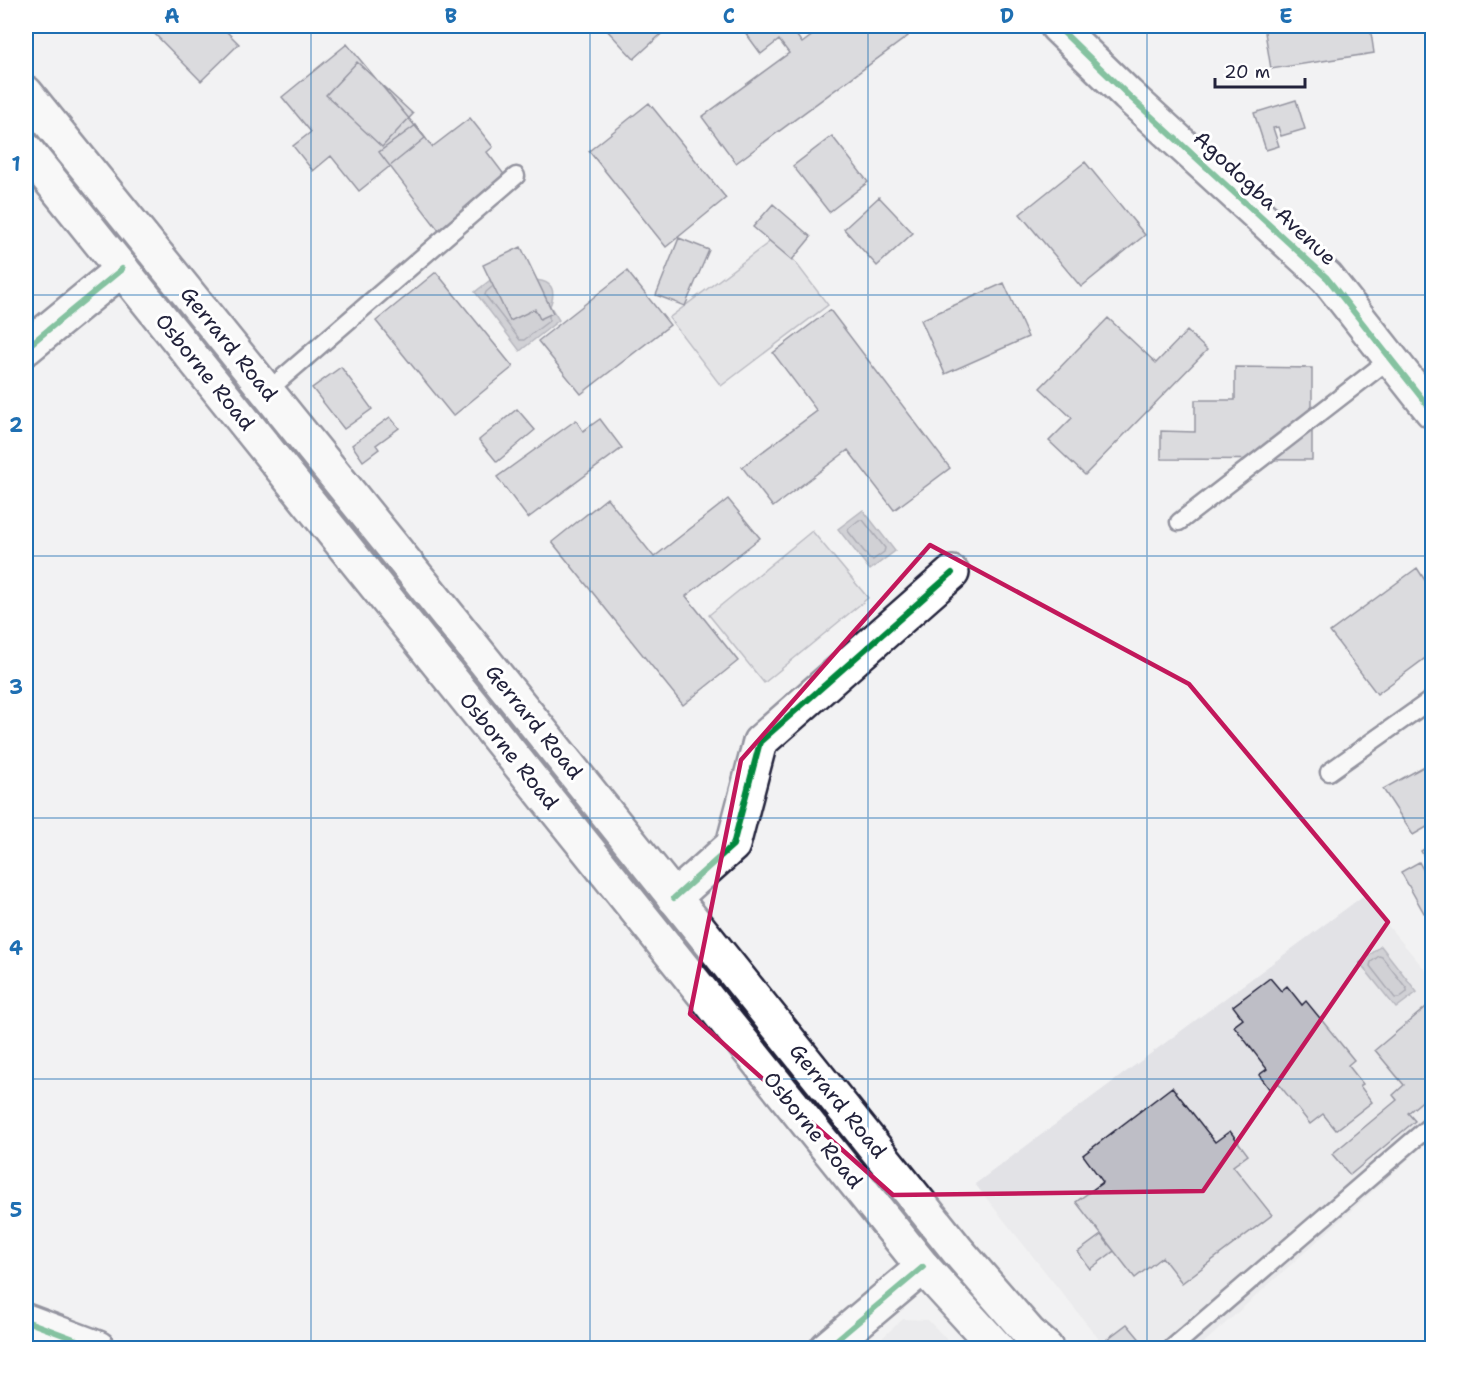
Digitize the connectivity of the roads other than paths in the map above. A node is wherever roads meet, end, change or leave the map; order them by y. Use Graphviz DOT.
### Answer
graph roads {
  1 [pos="1057,26"];
  2 [pos="26,93"];
  3 [pos="26,150"];
  4 [pos="516,176"];
  5 [pos="122,269"];
  6 [pos="26,348"];
  7 [pos="1391,358"];
  8 [pos="266,392"];
  9 [pos="1432,411"];
  10 [pos="1179,522"];
  11 [pos="952,573"];
  12 [pos="1432,699"];
  13 [pos="1329,772"];
  14 [pos="674,898"];
  15 [pos="1432,1124"];
  16 [pos="923,1268"];
  17 [pos="26,1321"];
  18 [pos="98,1348"];
  19 [pos="827,1348"];
  20 [pos="997,1348"];
  21 [pos="1046,1348"];
  22 [pos="1172,1348"];
  1 -- 7 [label="main road, Agodogba Avenue"];
  2 -- 8 [label="main road, Gerrard Road"];
  3 -- 5 [label="main road, Osborne Road"];
  4 -- 8 [label="lane"];
  5 -- 6 [label="main road"];
  5 -- 16 [label="main road, Osborne Road"];
  7 -- 9 [label="main road, Agodogba Avenue"];
  7 -- 10 [label="lane"];
  8 -- 14 [label="main road, Gerrard Road"];
  11 -- 14 [label="main road"];
  12 -- 13 [label="lane"];
  14 -- 21 [label="main road, Gerrard Road"];
  15 -- 22 [label="lane"];
  16 -- 19 [label="main road"];
  16 -- 20 [label="main road, Osborne Road"];
  17 -- 18 [label="main road"];
}
